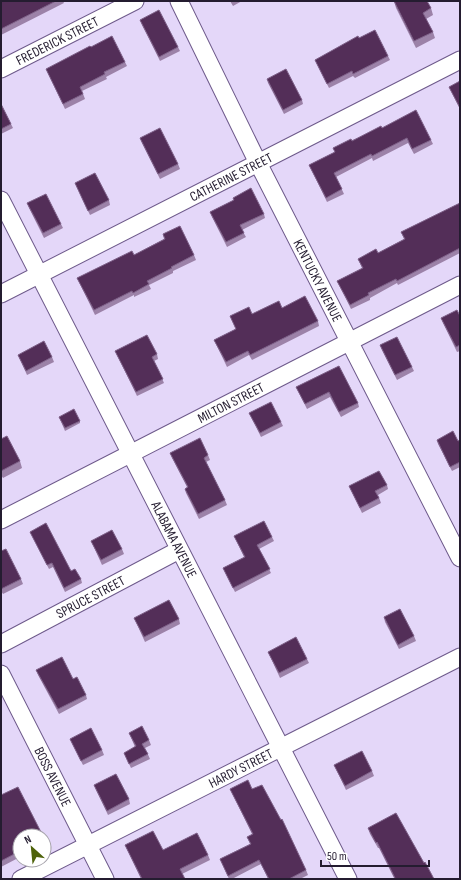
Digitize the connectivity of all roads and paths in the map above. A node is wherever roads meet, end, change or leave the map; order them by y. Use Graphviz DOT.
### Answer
graph roads {
  1 [pos="135,1"];
  2 [pos="179,1"];
  3 [pos="460,60"];
  4 [pos="1,69"];
  5 [pos="258,163"];
  6 [pos="1,200"];
  7 [pos="39,275"];
  8 [pos="460,285"];
  9 [pos="1,294"];
  10 [pos="349,342"];
  11 [pos="131,454"];
  12 [pos="1,520"];
  13 [pos="179,550"];
  14 [pos="460,558"];
  15 [pos="1,644"];
  16 [pos="460,657"];
  17 [pos="1,674"];
  18 [pos="280,748"];
  19 [pos="88,845"];
  20 [pos="20,879"];
  21 [pos="106,879"];
  22 [pos="348,879"];
  1 -- 4 [label="street, FREDERICK STREET"];
  2 -- 5 [label="street, KENTUCKY AVENUE"];
  3 -- 5 [label="street, CATHERINE STREET"];
  5 -- 7 [label="street, CATHERINE STREET"];
  5 -- 10 [label="street, KENTUCKY AVENUE"];
  6 -- 7 [label="street, ALABAMA AVENUE"];
  7 -- 9 [label="street, CATHERINE STREET"];
  7 -- 11 [label="street, ALABAMA AVENUE"];
  8 -- 10 [label="street, MILTON STREET"];
  10 -- 11 [label="street, MILTON STREET"];
  10 -- 14 [label="street, KENTUCKY AVENUE"];
  11 -- 12 [label="street, MILTON STREET"];
  11 -- 13 [label="street, ALABAMA AVENUE"];
  13 -- 15 [label="street, SPRUCE STREET"];
  13 -- 18 [label="street, ALABAMA AVENUE"];
  16 -- 18 [label="street, HARDY STREET"];
  17 -- 19 [label="street, BOSS AVENUE"];
  18 -- 19 [label="street, HARDY STREET"];
  18 -- 22 [label="street, ALABAMA AVENUE"];
  19 -- 20 [label="street, HARDY STREET"];
  19 -- 21 [label="street, BOSS AVENUE"];
}
